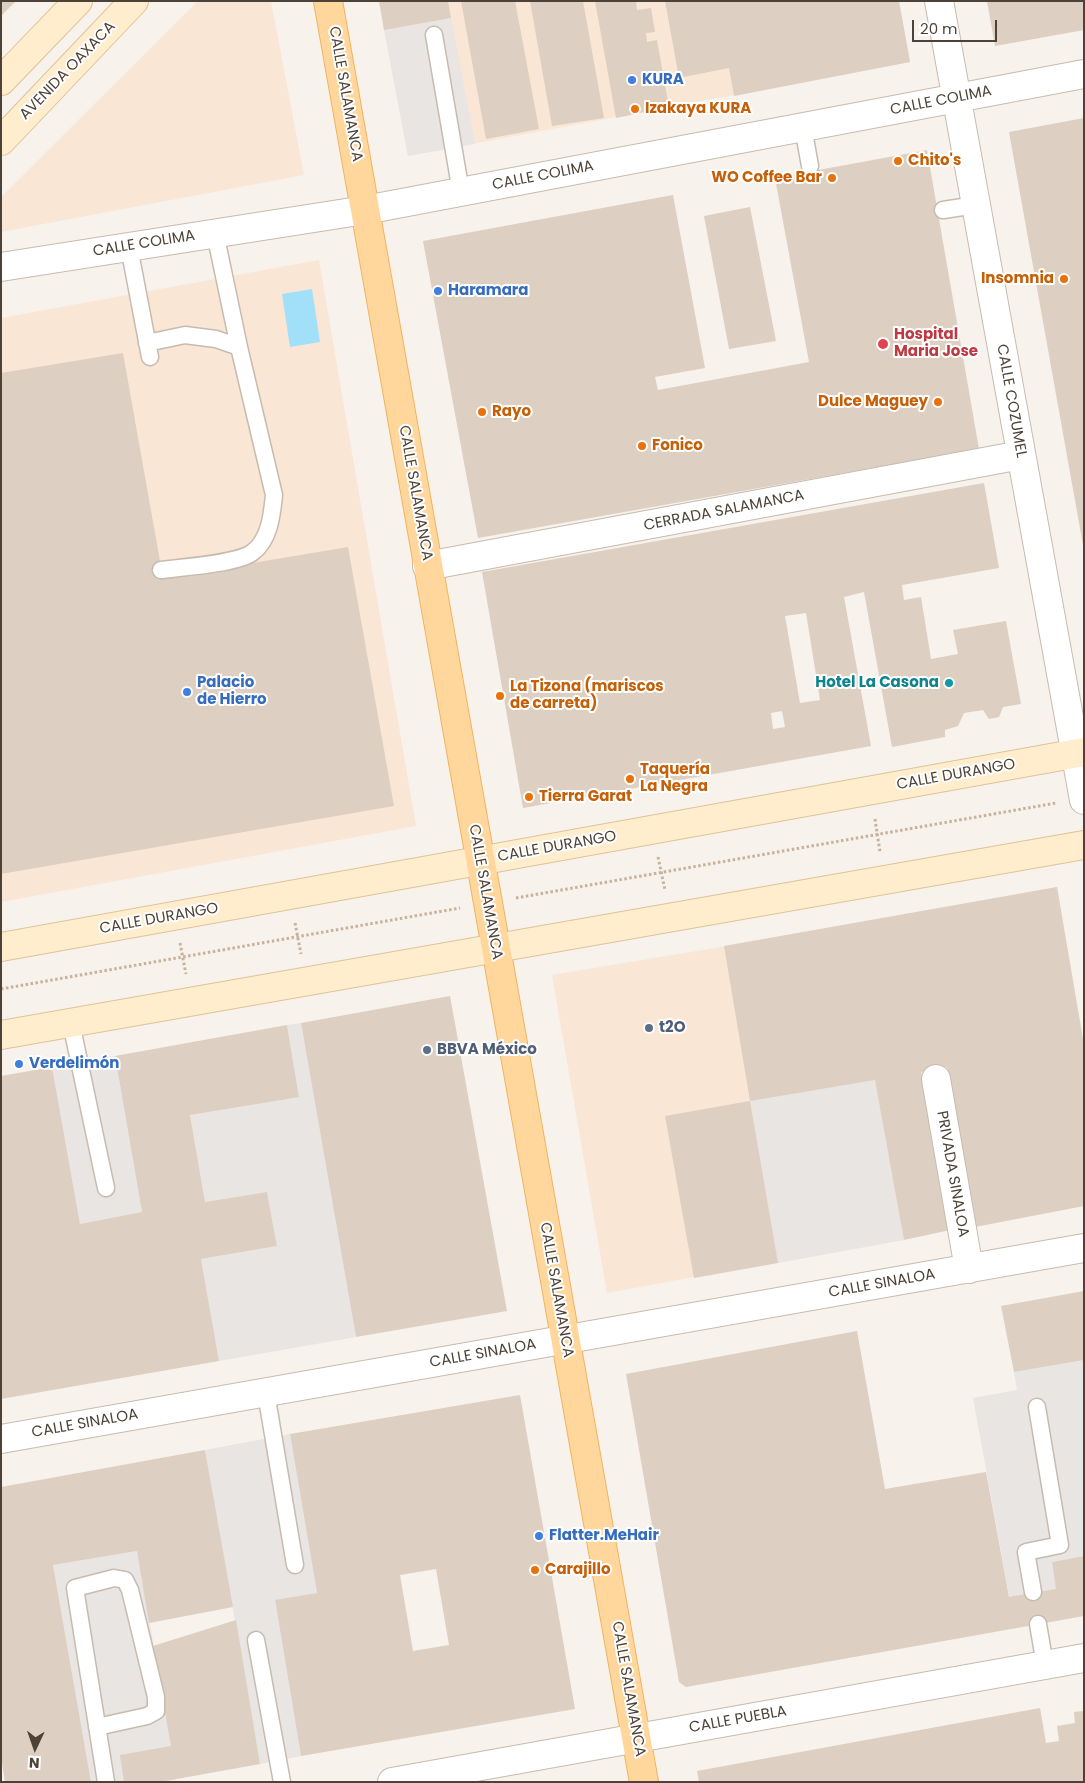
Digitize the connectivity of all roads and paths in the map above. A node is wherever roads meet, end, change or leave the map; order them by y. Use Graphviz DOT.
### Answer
graph roads {
  1 [pos="78,1"];
  2 [pos="134,1"];
  3 [pos="328,1"];
  4 [pos="939,1"];
  5 [pos="434,35"];
  6 [pos="1084,74"];
  7 [pos="1,82"];
  8 [pos="956,98"];
  9 [pos="803,127"];
  10 [pos="1,141"];
  11 [pos="810,166"];
  12 [pos="461,192"];
  13 [pos="976,205"];
  14 [pos="365,210"];
  15 [pos="943,210"];
  16 [pos="216,233"];
  17 [pos="129,247"];
  18 [pos="1,266"];
  19 [pos="239,347"];
  20 [pos="1021,455"];
  21 [pos="427,566"];
  22 [pos="162,570"];
  23 [pos="1079,752"];
  24 [pos="870,790"];
  25 [pos="1084,799"];
  26 [pos="652,829"];
  27 [pos="877,835"];
  28 [pos="1084,845"];
  29 [pos="480,861"];
  30 [pos="662,873"];
  31 [pos="886,879"];
  32 [pos="290,895"];
  33 [pos="487,903"];
  34 [pos="174,916"];
  35 [pos="671,917"];
  36 [pos="298,936"];
  37 [pos="1,948"];
  38 [pos="496,948"];
  39 [pos="183,957"];
  40 [pos="306,981"];
  41 [pos="1,989"];
  42 [pos="191,1002"];
  43 [pos="71,1023"];
  44 [pos="1,1035"];
  45 [pos="936,1079"];
  46 [pos="106,1188"];
  47 [pos="1084,1248"];
  48 [pos="969,1269"];
  49 [pos="565,1340"];
  50 [pos="266,1393"];
  51 [pos="1037,1407"];
  52 [pos="1,1439"];
  53 [pos="295,1565"];
  54 [pos="1033,1592"];
  55 [pos="1038,1624"];
  56 [pos="256,1640"];
  57 [pos="1084,1658"];
  58 [pos="1045,1665"];
  59 [pos="97,1727"];
  60 [pos="636,1738"];
  61 [pos="106,1782"];
  62 [pos="282,1782"];
  63 [pos="392,1782"];
  64 [pos="644,1782"];
  1 -- 7 [label="main road"];
  2 -- 10 [label="main road, AVENIDA OAXACA"];
  3 -- 14 [label="main road, CALLE SALAMANCA"];
  4 -- 8 [label="street, CALLE COZUMEL"];
  5 -- 12 [label="lane"];
  6 -- 8 [label="street, CALLE COLIMA"];
  8 -- 9 [label="street, CALLE COLIMA"];
  8 -- 13 [label="street, CALLE COZUMEL"];
  9 -- 11 [label="lane"];
  9 -- 12 [label="street, CALLE COLIMA"];
  12 -- 14 [label="street, CALLE COLIMA"];
  13 -- 15 [label="lane"];
  13 -- 20 [label="street, CALLE COZUMEL"];
  14 -- 16 [label="street, CALLE COLIMA"];
  14 -- 21 [label="main road, CALLE SALAMANCA"];
  16 -- 17 [label="street, CALLE COLIMA"];
  16 -- 19 [label="lane"];
  17 -- 18 [label="street, CALLE COLIMA"];
  17 -- 19 [label="lane"];
  19 -- 22 [label="lane"];
  20 -- 21 [label="street, CERRADA SALAMANCA"];
  20 -- 23 [label="street, CALLE COZUMEL"];
  21 -- 29 [label="main road, CALLE SALAMANCA"];
  23 -- 24 [label="main road, CALLE DURANGO"];
  23 -- 25 [label="street, CALLE COZUMEL"];
  24 -- 26 [label="main road, CALLE DURANGO"];
  24 -- 27 [label="path"];
  25 -- 27 [label="path"];
  26 -- 29 [label="main road, CALLE DURANGO"];
  26 -- 30 [label="path"];
  27 -- 30 [label="path"];
  27 -- 31 [label="path"];
  28 -- 31 [label="main road"];
  29 -- 32 [label="main road, CALLE DURANGO"];
  29 -- 33 [label="main road, CALLE SALAMANCA"];
  30 -- 33 [label="path"];
  30 -- 35 [label="path"];
  31 -- 35 [label="main road"];
  32 -- 34 [label="main road, CALLE DURANGO"];
  32 -- 36 [label="path"];
  33 -- 36 [label="path"];
  33 -- 38 [label="main road, CALLE SALAMANCA"];
  34 -- 37 [label="main road, CALLE DURANGO"];
  34 -- 39 [label="path"];
  35 -- 38 [label="main road"];
  36 -- 39 [label="path"];
  36 -- 40 [label="path"];
  38 -- 40 [label="main road"];
  38 -- 49 [label="main road, CALLE SALAMANCA"];
  39 -- 41 [label="path"];
  39 -- 42 [label="path"];
  40 -- 42 [label="main road"];
  42 -- 43 [label="main road"];
  43 -- 44 [label="main road"];
  43 -- 46 [label="lane"];
  45 -- 48 [label="street, PRIVADA SINALOA"];
  47 -- 48 [label="street, CALLE SINALOA"];
  48 -- 49 [label="street, CALLE SINALOA"];
  49 -- 50 [label="street, CALLE SINALOA"];
  49 -- 60 [label="main road, CALLE SALAMANCA"];
  50 -- 52 [label="street, CALLE SINALOA"];
  50 -- 53 [label="lane"];
  51 -- 54 [label="lane"];
  55 -- 58 [label="lane"];
  56 -- 62 [label="lane"];
  57 -- 58 [label="street, CALLE PUEBLA"];
  58 -- 60 [label="street, CALLE PUEBLA"];
  59 -- 59 [label="lane"];
  59 -- 61 [label="lane"];
  60 -- 63 [label="street, CALLE PUEBLA"];
  60 -- 64 [label="main road, CALLE SALAMANCA"];
}
